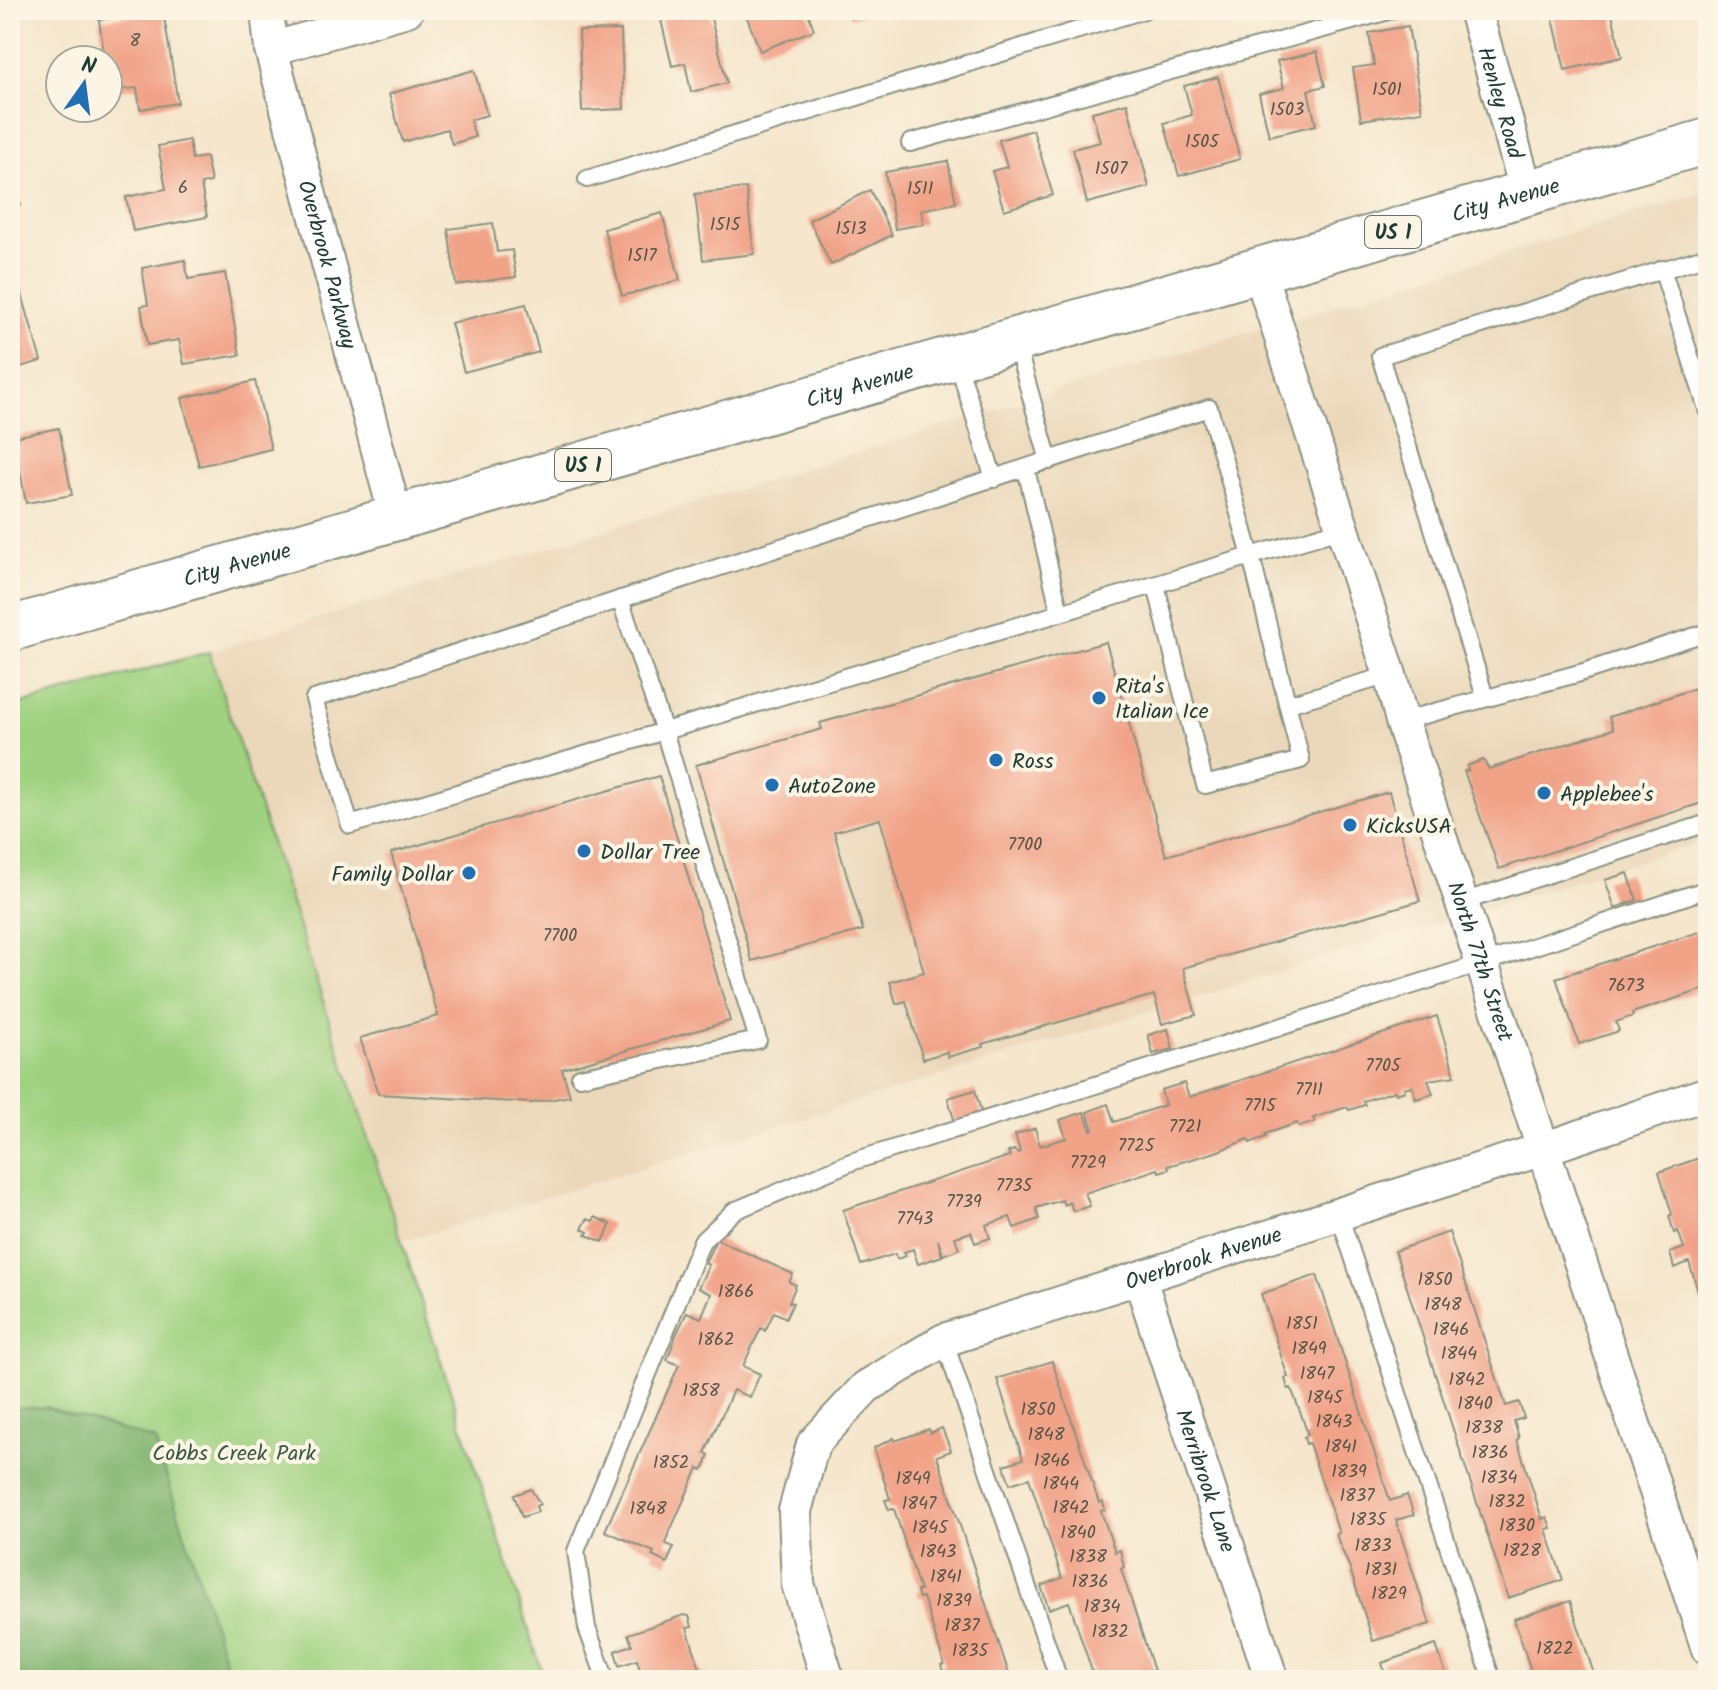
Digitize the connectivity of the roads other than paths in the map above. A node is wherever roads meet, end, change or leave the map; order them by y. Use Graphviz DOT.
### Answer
graph roads {
  1 [pos="267,10"];
  2 [pos="407,10"];
  3 [pos="1144,10"];
  4 [pos="1392,10"];
  5 [pos="1475,10"];
  6 [pos="271,49"];
  7 [pos="1708,141"];
  8 [pos="910,143"];
  9 [pos="587,179"];
  10 [pos="1527,193"];
  11 [pos="1708,256"];
  12 [pos="1662,269"];
  13 [pos="1259,270"];
  14 [pos="1015,341"];
  15 [pos="956,358"];
  16 [pos="1708,412"];
  17 [pos="1049,461"];
  18 [pos="1026,469"];
  19 [pos="994,479"];
  20 [pos="396,518"];
  21 [pos="1343,529"];
  22 [pos="1251,556"];
  23 [pos="1156,585"];
  24 [pos="620,599"];
  25 [pos="1060,613"];
  26 [pos="10,629"];
  27 [pos="1708,632"];
  28 [pos="1390,675"];
  29 [pos="1485,697"];
  30 [pos="1288,704"];
  31 [pos="1402,721"];
  32 [pos="664,731"];
  33 [pos="1708,823"];
  34 [pos="1708,889"];
  35 [pos="1462,902"];
  36 [pos="1483,963"];
  37 [pos="580,1077"];
  38 [pos="1708,1093"];
  39 [pos="1543,1149"];
  40 [pos="1339,1214"];
  41 [pos="1140,1279"];
  42 [pos="944,1340"];
  43 [pos="1708,1649"];
  44 [pos="606,1680"];
  45 [pos="828,1680"];
  46 [pos="1059,1680"];
  47 [pos="1272,1680"];
  48 [pos="1492,1680"];
  1 -- 6 [label="street, Overbrook Parkway"];
  2 -- 6 [label="street"];
  3 -- 9 [label="lane"];
  4 -- 8 [label="lane"];
  5 -- 10 [label="street, Henley Road"];
  6 -- 20 [label="street, Overbrook Parkway"];
  7 -- 10 [label="highway, City Avenue / US 1"];
  10 -- 13 [label="highway, City Avenue / US 1"];
  11 -- 12 [label="lane"];
  12 -- 16 [label="lane"];
  12 -- 29 [label="lane"];
  13 -- 14 [label="highway, City Avenue / US 1"];
  13 -- 21 [label="street, North 77th Street"];
  14 -- 15 [label="highway, City Avenue / US 1"];
  14 -- 17 [label="lane"];
  15 -- 19 [label="lane"];
  15 -- 20 [label="highway, City Avenue / US 1"];
  17 -- 18 [label="lane"];
  17 -- 22 [label="lane"];
  18 -- 19 [label="lane"];
  18 -- 25 [label="lane"];
  19 -- 24 [label="lane"];
  20 -- 26 [label="highway, City Avenue / US 1"];
  21 -- 22 [label="lane"];
  21 -- 28 [label="street, North 77th Street"];
  22 -- 23 [label="lane"];
  22 -- 30 [label="lane"];
  23 -- 25 [label="lane"];
  23 -- 30 [label="lane"];
  24 -- 32 [label="lane"];
  24 -- 32 [label="lane"];
  25 -- 32 [label="lane"];
  27 -- 29 [label="lane"];
  28 -- 30 [label="lane"];
  28 -- 31 [label="street, North 77th Street"];
  29 -- 31 [label="lane"];
  31 -- 35 [label="street, North 77th Street"];
  32 -- 37 [label="lane"];
  33 -- 35 [label="lane"];
  34 -- 36 [label="lane"];
  35 -- 36 [label="street, North 77th Street"];
  36 -- 39 [label="street, North 77th Street"];
  36 -- 44 [label="lane"];
  38 -- 39 [label="street, Overbrook Avenue"];
  39 -- 40 [label="street, Overbrook Avenue"];
  39 -- 43 [label="street, North 77th Street"];
  40 -- 41 [label="street, Overbrook Avenue"];
  40 -- 48 [label="lane"];
  41 -- 42 [label="street, Overbrook Avenue"];
  41 -- 47 [label="street, Merribrook Lane"];
  42 -- 45 [label="street, Overbrook Avenue"];
  42 -- 46 [label="lane"];
}
